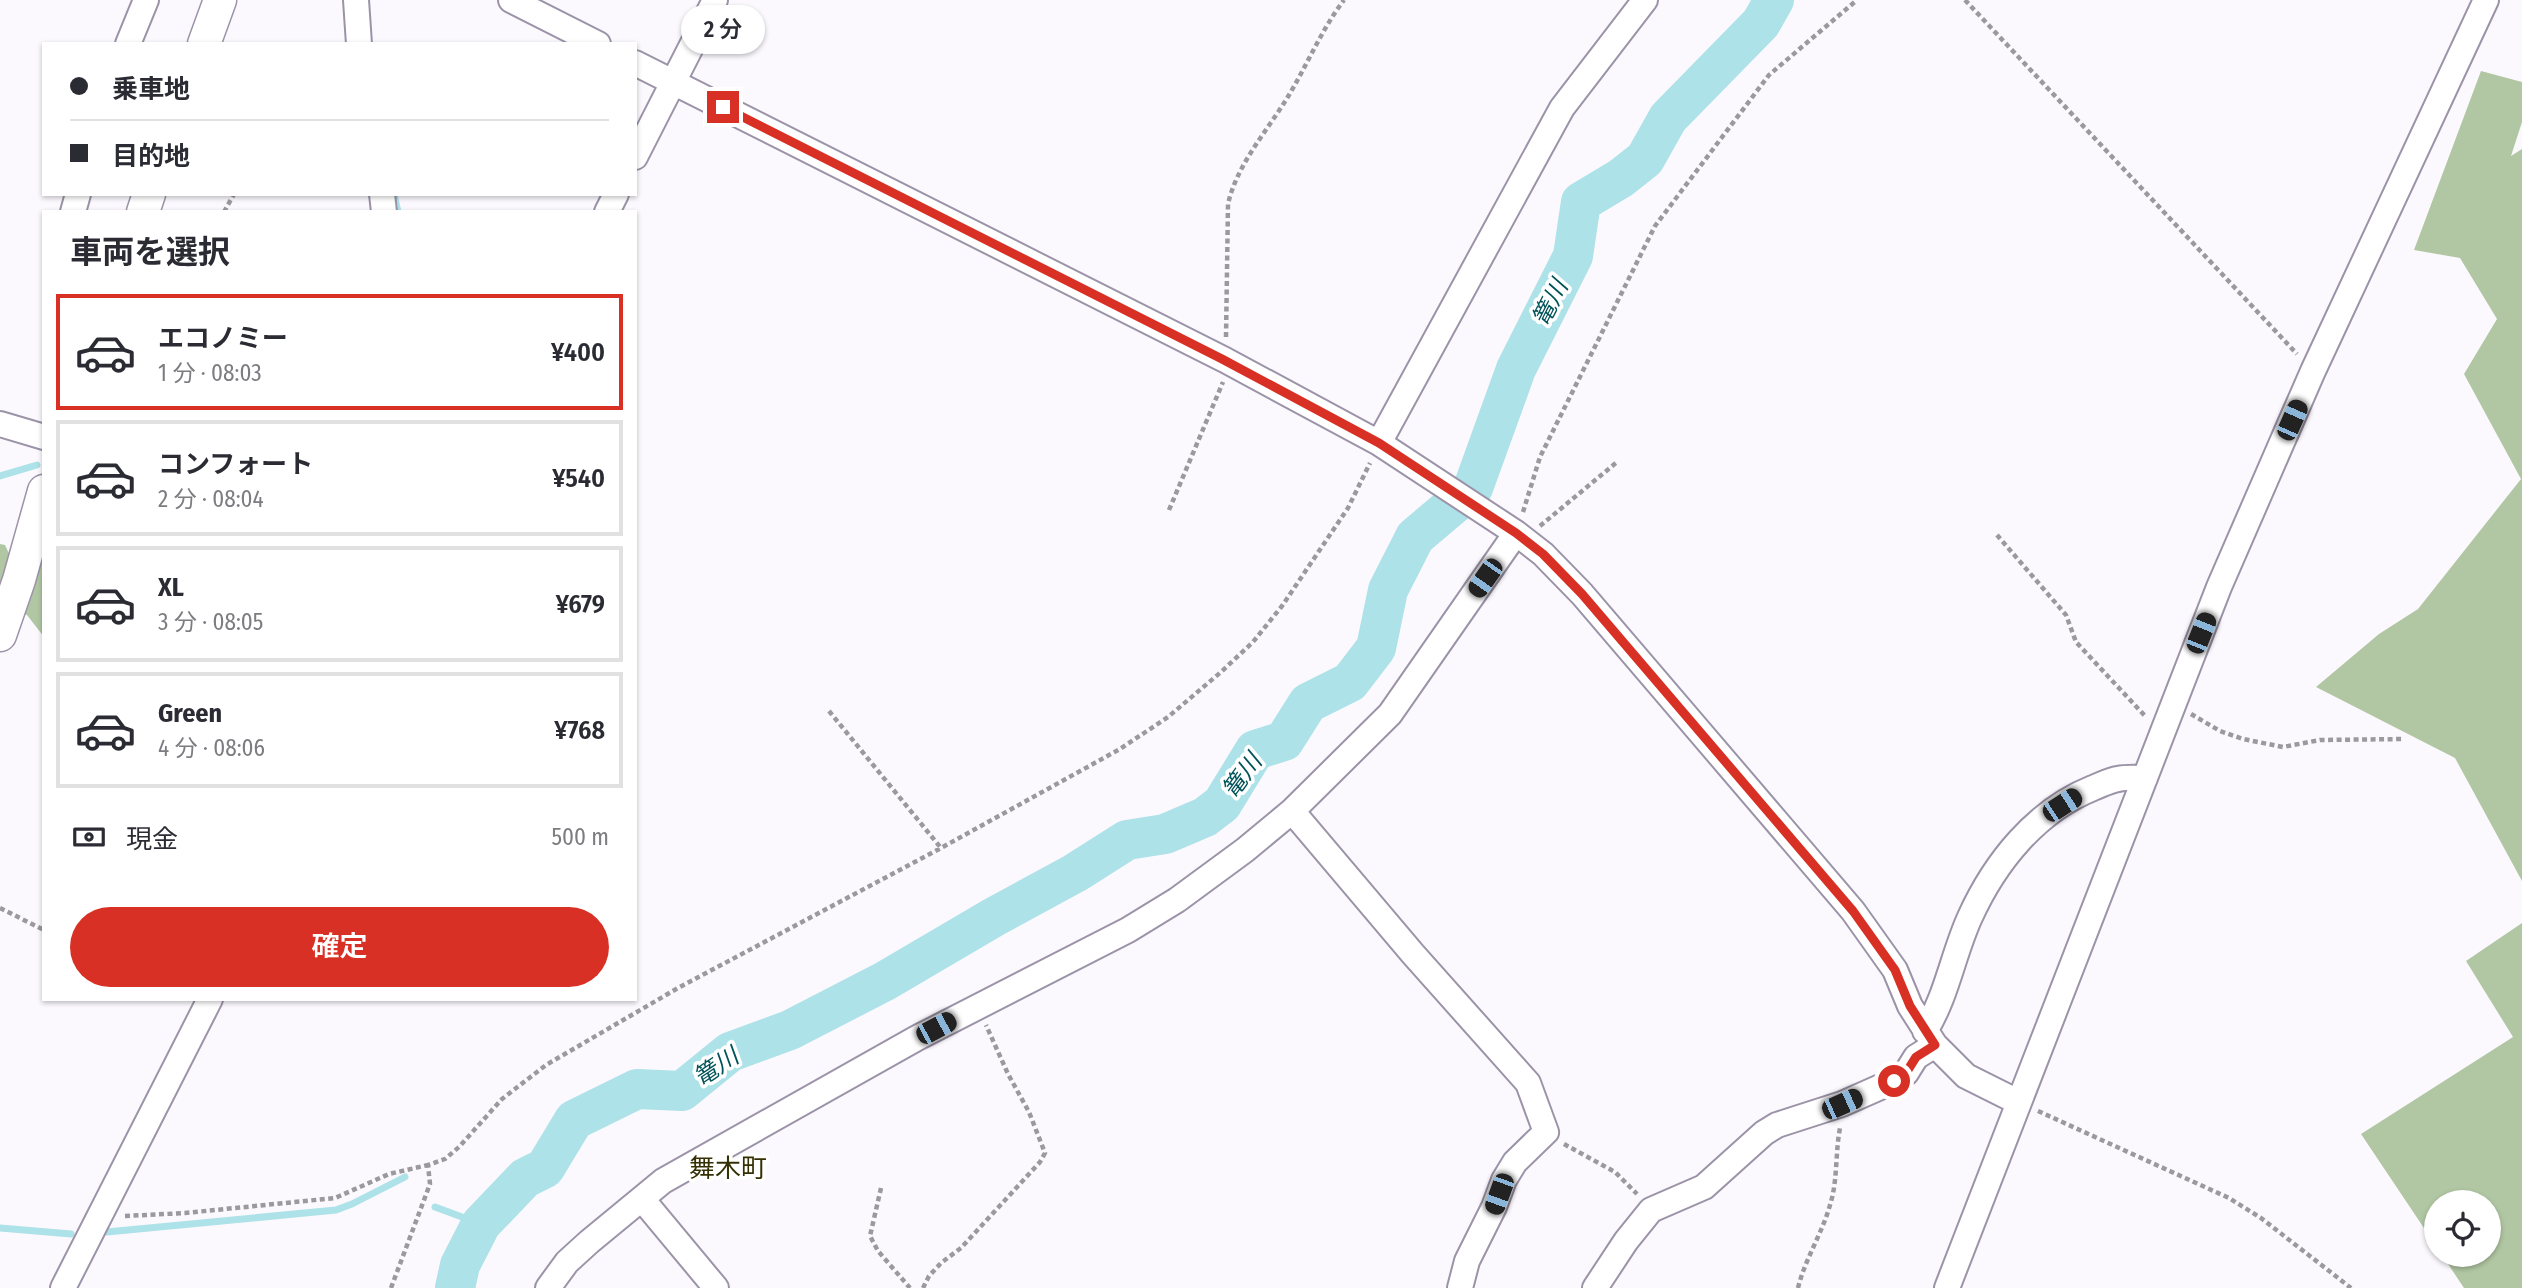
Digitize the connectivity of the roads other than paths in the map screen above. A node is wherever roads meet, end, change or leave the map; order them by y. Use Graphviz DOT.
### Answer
graph roads {
  1 [pos="146,0"];
  2 [pos="220,0"];
  3 [pos="356,0"];
  4 [pos="511,0"];
  5 [pos="715,0"];
  6 [pos="1646,0"];
  7 [pos="2486,0"];
  8 [pos="129,42"];
  9 [pos="205,42"];
  10 [pos="359,42"];
  11 [pos="594,42"];
  12 [pos="637,64"];
  13 [pos="674,82"];
  14 [pos="637,153"];
  15 [pos="0,424"];
  16 [pos="42,437"];
  17 [pos="1383,447"];
  18 [pos="42,498"];
  19 [pos="1522,537"];
  20 [pos="0,635"];
  21 [pos="2145,778"];
  22 [pos="1292,811"];
  23 [pos="209,1001"];
  24 [pos="1930,1038"];
  25 [pos="2018,1102"];
  26 [pos="642,1199"];
  27 [pos="62,1288"];
  28 [pos="548,1288"];
  29 [pos="716,1288"];
  30 [pos="1460,1288"];
  31 [pos="1595,1288"];
  32 [pos="1947,1288"];
  1 -- 8 [label="street"];
  2 -- 9 [label="main road"];
  3 -- 10 [label="street"];
  4 -- 11 [label="street"];
  5 -- 13 [label="street"];
  6 -- 17 [label="street"];
  7 -- 21 [label="street"];
  12 -- 13 [label="street"];
  13 -- 14 [label="street"];
  13 -- 17 [label="street"];
  15 -- 16 [label="street"];
  17 -- 19 [label="street"];
  18 -- 20 [label="main road"];
  19 -- 22 [label="street"];
  19 -- 24 [label="street"];
  21 -- 24 [label="street"];
  21 -- 25 [label="street"];
  22 -- 26 [label="street"];
  22 -- 30 [label="street"];
  23 -- 27 [label="street"];
  24 -- 25 [label="street"];
  24 -- 31 [label="street"];
  25 -- 32 [label="street"];
  26 -- 28 [label="street"];
  26 -- 29 [label="street"];
}
